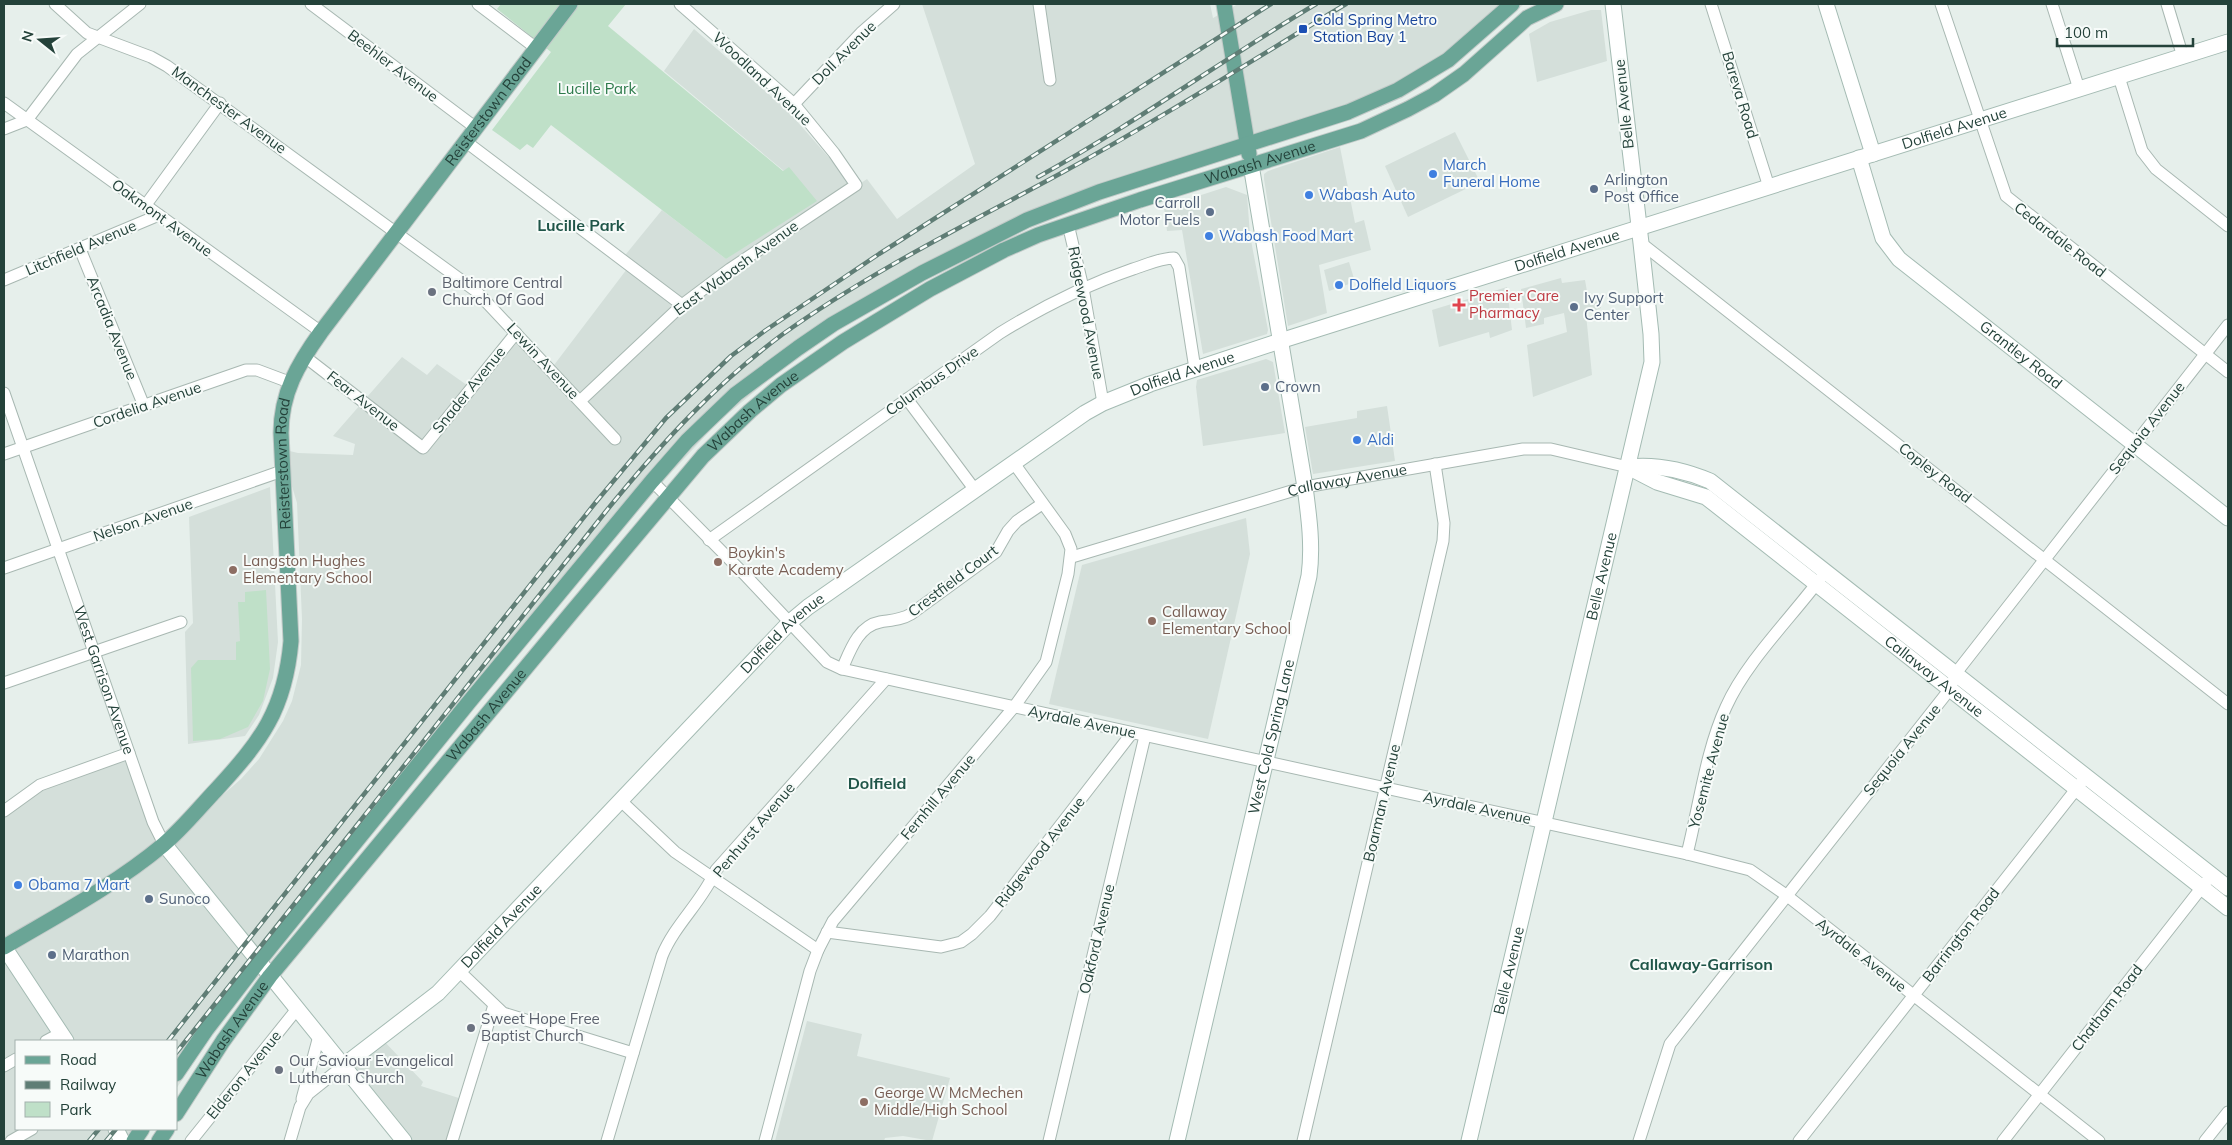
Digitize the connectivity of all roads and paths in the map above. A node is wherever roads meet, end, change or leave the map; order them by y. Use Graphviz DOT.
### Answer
graph roads {
  1 [pos="55,4"];
  2 [pos="140,4"];
  3 [pos="311,4"];
  4 [pos="478,4"];
  5 [pos="570,4"];
  6 [pos="680,4"];
  7 [pos="894,4"];
  8 [pos="1038,4"];
  9 [pos="1224,4"];
  10 [pos="1512,4"];
  11 [pos="1556,4"];
  12 [pos="1613,4"];
  13 [pos="1711,4"];
  14 [pos="1826,4"];
  15 [pos="1941,4"];
  16 [pos="2052,4"];
  17 [pos="2167,4"];
  18 [pos="97,37"];
  19 [pos="2228,42"];
  20 [pos="536,48"];
  21 [pos="2183,57"];
  22 [pos="2119,77"];
  23 [pos="1050,80"];
  24 [pos="2079,89"];
  25 [pos="4,103"];
  26 [pos="220,103"];
  27 [pos="794,104"];
  28 [pos="27,120"];
  29 [pos="1980,120"];
  30 [pos="476,128"];
  31 [pos="4,130"];
  32 [pos="465,141"];
  33 [pos="1248,144"];
  34 [pos="1866,156"];
  35 [pos="1251,165"];
  36 [pos="856,185"];
  37 [pos="1769,187"];
  38 [pos="145,206"];
  39 [pos="159,215"];
  40 [pos="1068,224"];
  41 [pos="2228,226"];
  42 [pos="1639,228"];
  43 [pos="396,231"];
  44 [pos="1642,243"];
  45 [pos="80,249"];
  46 [pos="4,280"];
  47 [pos="1083,288"];
  48 [pos="682,305"];
  49 [pos="2228,325"];
  50 [pos="320,332"];
  51 [pos="516,333"];
  52 [pos="1280,341"];
  53 [pos="2205,354"];
  54 [pos="304,356"];
  55 [pos="1195,369"];
  56 [pos="2228,372"];
  57 [pos="289,382"];
  58 [pos="4,393"];
  59 [pos="907,399"];
  60 [pos="580,401"];
  61 [pos="1103,403"];
  62 [pos="144,406"];
  63 [pos="615,439"];
  64 [pos="2134,444"];
  65 [pos="23,448"];
  66 [pos="422,448"];
  67 [pos="4,454"];
  68 [pos="1013,462"];
  69 [pos="1435,464"];
  70 [pos="1628,467"];
  71 [pos="282,471"];
  72 [pos="1710,480"];
  73 [pos="652,482"];
  74 [pos="1305,487"];
  75 [pos="975,490"];
  76 [pos="667,497"];
  77 [pos="1706,497"];
  78 [pos="1042,504"];
  79 [pos="2228,518"];
  80 [pos="709,540"];
  81 [pos="58,549"];
  82 [pos="1072,557"];
  83 [pos="2044,559"];
  84 [pos="4,568"];
  85 [pos="1826,571"];
  86 [pos="1816,584"];
  87 [pos="180,622"];
  88 [pos="790,622"];
  89 [pos="93,652"];
  90 [pos="842,670"];
  91 [pos="1956,673"];
  92 [pos="886,679"];
  93 [pos="4,683"];
  94 [pos="1950,688"];
  95 [pos="469,702"];
  96 [pos="2228,704"];
  97 [pos="1014,707"];
  98 [pos="485,716"];
  99 [pos="1132,733"];
  100 [pos="1145,736"];
  101 [pos="129,753"];
  102 [pos="1266,762"];
  103 [pos="2087,776"];
  104 [pos="1386,788"];
  105 [pos="2076,789"];
  106 [pos="620,800"];
  107 [pos="4,811"];
  108 [pos="1545,823"];
  109 [pos="164,844"];
  110 [pos="1687,854"];
  111 [pos="2211,875"];
  112 [pos="712,878"];
  113 [pos="2202,887"];
  114 [pos="2228,888"];
  115 [pos="1786,895"];
  116 [pos="2228,908"];
  117 [pos="827,932"];
  118 [pos="4,947"];
  119 [pos="818,950"];
  120 [pos="259,961"];
  121 [pos="459,971"];
  122 [pos="270,976"];
  123 [pos="1913,996"];
  124 [pos="494,1005"];
  125 [pos="297,1009"];
  126 [pos="319,1036"];
  127 [pos="63,1037"];
  128 [pos="50,1040"];
  129 [pos="633,1052"];
  130 [pos="15,1060"];
  131 [pos="4,1066"];
  132 [pos="343,1066"];
  133 [pos="178,1071"];
  134 [pos="2039,1095"];
  135 [pos="300,1106"];
  136 [pos="178,1111"];
  137 [pos="2228,1112"];
  138 [pos="30,1130"];
  139 [pos="141,1130"];
  140 [pos="166,1130"];
  141 [pos="11,1141"];
  142 [pos="134,1141"];
  143 [pos="159,1141"];
  144 [pos="191,1141"];
  145 [pos="290,1141"];
  146 [pos="404,1141"];
  147 [pos="452,1141"];
  148 [pos="607,1141"];
  149 [pos="765,1141"];
  150 [pos="1049,1141"];
  151 [pos="1177,1141"];
  152 [pos="1303,1141"];
  153 [pos="1469,1141"];
  154 [pos="1639,1141"];
  155 [pos="1799,1141"];
  156 [pos="2003,1141"];
  157 [pos="2099,1141"];
  158 [pos="2205,1141"];
  1 -- 18 [label="street, Manchester Avenue"];
  2 -- 18 [label="street"];
  3 -- 30 [label="street, Beehler Avenue"];
  4 -- 20 [label="street"];
  5 -- 20 [label="main road, Reisterstown Road"];
  6 -- 27 [label="street, Woodland Avenue"];
  7 -- 27 [label="street, Doll Avenue"];
  8 -- 23 [label="street"];
  9 -- 33 [label="main road, West Cold Spring Lane"];
  10 -- 33 [label="main road, Wabash Avenue"];
  11 -- 35 [label="main road, Wabash Avenue"];
  12 -- 42 [label="street, Belle Avenue"];
  13 -- 37 [label="street, Bareva Road"];
  14 -- 34 [label="street, Grantley Road"];
  15 -- 29 [label="street, Cedardale Road"];
  16 -- 24 [label="street"];
  17 -- 21 [label="street"];
  18 -- 26 [label="street, Manchester Avenue"];
  18 -- 28 [label="street"];
  19 -- 21 [label="street, Dolfield Avenue"];
  20 -- 30 [label="main road, Reisterstown Road"];
  21 -- 22 [label="street, Dolfield Avenue"];
  22 -- 24 [label="street, Dolfield Avenue"];
  22 -- 41 [label="street"];
  24 -- 29 [label="street, Dolfield Avenue"];
  25 -- 28 [label="street, Oakmont Avenue"];
  26 -- 38 [label="street, Litchfield Avenue"];
  26 -- 43 [label="street, Manchester Avenue"];
  27 -- 36 [label="street, Woodland Avenue"];
  28 -- 31 [label="street"];
  28 -- 38 [label="street, Oakmont Avenue"];
  29 -- 34 [label="street, Dolfield Avenue"];
  29 -- 53 [label="street, Cedardale Road"];
  30 -- 32 [label="main road, Reisterstown Road"];
  32 -- 43 [label="main road, Reisterstown Road"];
  32 -- 48 [label="street"];
  33 -- 35 [label="main road, West Cold Spring Lane"];
  33 -- 73 [label="main road, Wabash Avenue"];
  34 -- 37 [label="street, Dolfield Avenue"];
  34 -- 64 [label="street, Grantley Road"];
  35 -- 40 [label="main road, Wabash Avenue"];
  35 -- 52 [label="street, West Cold Spring Lane"];
  36 -- 48 [label="street, East Wabash Avenue"];
  37 -- 42 [label="street, Dolfield Avenue"];
  38 -- 39 [label="street, Oakmont Avenue"];
  39 -- 45 [label="street, Litchfield Avenue"];
  39 -- 50 [label="street, Oakmont Avenue"];
  40 -- 47 [label="street, Ridgewood Avenue"];
  40 -- 76 [label="main road, Wabash Avenue"];
  42 -- 44 [label="street, Belle Avenue"];
  42 -- 52 [label="street, Dolfield Avenue"];
  43 -- 50 [label="main road, Reisterstown Road"];
  43 -- 51 [label="street, Lewin Avenue"];
  44 -- 70 [label="street, Belle Avenue"];
  44 -- 83 [label="street, Copley Road"];
  45 -- 46 [label="street, Litchfield Avenue"];
  45 -- 62 [label="street, Arcadia Avenue"];
  47 -- 55 [label="street, Columbus Drive"];
  47 -- 59 [label="street, Columbus Drive"];
  47 -- 61 [label="street, Ridgewood Avenue"];
  48 -- 60 [label="street, East Wabash Avenue"];
  49 -- 53 [label="street, Sequoia Avenue"];
  50 -- 54 [label="main road, Reisterstown Road"];
  51 -- 60 [label="street, Lewin Avenue"];
  51 -- 66 [label="street, Snader Avenue"];
  52 -- 55 [label="street, Dolfield Avenue"];
  52 -- 74 [label="street, West Cold Spring Lane"];
  53 -- 56 [label="street, Cedardale Road"];
  53 -- 64 [label="street, Sequoia Avenue"];
  54 -- 57 [label="main road, Reisterstown Road"];
  54 -- 66 [label="street, Fear Avenue"];
  55 -- 61 [label="street, Dolfield Avenue"];
  57 -- 62 [label="street, Cordelia Avenue"];
  57 -- 71 [label="main road, Reisterstown Road"];
  58 -- 65 [label="street, West Garrison Avenue"];
  59 -- 75 [label="street"];
  59 -- 80 [label="street, Columbus Drive"];
  60 -- 63 [label="street, Lewin Avenue"];
  61 -- 68 [label="street, Dolfield Avenue"];
  62 -- 65 [label="street, Cordelia Avenue"];
  64 -- 79 [label="street, Grantley Road"];
  64 -- 83 [label="street, Sequoia Avenue"];
  65 -- 67 [label="street, Cordelia Avenue"];
  65 -- 81 [label="street, West Garrison Avenue"];
  68 -- 75 [label="street, Dolfield Avenue"];
  68 -- 78 [label="street"];
  69 -- 70 [label="street, Callaway Avenue"];
  69 -- 74 [label="street, Callaway Avenue"];
  69 -- 104 [label="street, Boarman Avenue"];
  70 -- 72 [label="street, Callaway Avenue"];
  70 -- 77 [label="street, Callaway Avenue"];
  70 -- 108 [label="street, Belle Avenue"];
  71 -- 81 [label="street, Nelson Avenue"];
  71 -- 109 [label="main road, Reisterstown Road"];
  72 -- 77 [label="street"];
  72 -- 85 [label="street, Callaway Avenue"];
  73 -- 76 [label="street"];
  73 -- 95 [label="main road, Wabash Avenue"];
  74 -- 82 [label="street, Callaway Avenue"];
  74 -- 102 [label="street, West Cold Spring Lane"];
  75 -- 88 [label="street, Dolfield Avenue"];
  76 -- 80 [label="street"];
  76 -- 98 [label="main road, Wabash Avenue"];
  77 -- 86 [label="street, Callaway Avenue"];
  78 -- 82 [label="street"];
  78 -- 90 [label="street, Crestfield Court"];
  80 -- 88 [label="street"];
  81 -- 84 [label="street, Nelson Avenue"];
  81 -- 89 [label="street, West Garrison Avenue"];
  82 -- 97 [label="street, Fernhill Avenue"];
  83 -- 91 [label="street, Sequoia Avenue"];
  83 -- 96 [label="street, Copley Road"];
  85 -- 86 [label="street, Yosemite Avenue"];
  85 -- 91 [label="street, Callaway Avenue"];
  86 -- 94 [label="street, Callaway Avenue"];
  86 -- 110 [label="street, Yosemite Avenue"];
  87 -- 89 [label="street"];
  88 -- 90 [label="street, Ayrdale Avenue"];
  88 -- 106 [label="street, Dolfield Avenue"];
  89 -- 93 [label="street"];
  89 -- 101 [label="street, West Garrison Avenue"];
  90 -- 92 [label="street, Ayrdale Avenue"];
  91 -- 94 [label="street, Sequoia Avenue"];
  91 -- 103 [label="street, Callaway Avenue"];
  92 -- 97 [label="street, Ayrdale Avenue"];
  92 -- 112 [label="street, Penhurst Avenue"];
  94 -- 105 [label="street, Callaway Avenue"];
  94 -- 115 [label="street, Sequoia Avenue"];
  95 -- 98 [label="main road"];
  95 -- 120 [label="main road, Wabash Avenue"];
  97 -- 99 [label="street, Ayrdale Avenue"];
  97 -- 117 [label="street, Fernhill Avenue"];
  98 -- 122 [label="main road, Wabash Avenue"];
  99 -- 100 [label="street, Ayrdale Avenue"];
  99 -- 117 [label="street, Ridgewood Avenue"];
  100 -- 102 [label="street, Ayrdale Avenue"];
  100 -- 150 [label="street, Oakford Avenue"];
  101 -- 107 [label="street"];
  101 -- 109 [label="street, West Garrison Avenue"];
  102 -- 104 [label="street, Ayrdale Avenue"];
  102 -- 151 [label="street, West Cold Spring Lane"];
  103 -- 105 [label="street, Barrington Road"];
  103 -- 111 [label="street, Callaway Avenue"];
  104 -- 108 [label="street, Ayrdale Avenue"];
  104 -- 152 [label="street, Boarman Avenue"];
  105 -- 113 [label="street, Callaway Avenue"];
  105 -- 123 [label="street, Barrington Road"];
  106 -- 112 [label="street"];
  106 -- 121 [label="street, Dolfield Avenue"];
  108 -- 110 [label="street, Ayrdale Avenue"];
  108 -- 153 [label="street, Belle Avenue"];
  109 -- 118 [label="main road, Reisterstown Road"];
  109 -- 120 [label="street, West Garrison Avenue"];
  110 -- 115 [label="street, Ayrdale Avenue"];
  111 -- 113 [label="street, Chatham Road"];
  111 -- 114 [label="street, Callaway Avenue"];
  112 -- 119 [label="street"];
  112 -- 129 [label="street, Penhurst Avenue"];
  113 -- 116 [label="street, Callaway Avenue"];
  113 -- 134 [label="street, Chatham Road"];
  115 -- 123 [label="street, Ayrdale Avenue"];
  115 -- 154 [label="street, Sequoia Avenue"];
  117 -- 119 [label="street, Fernhill Avenue"];
  118 -- 127 [label="street"];
  119 -- 149 [label="street, Fernhill Avenue"];
  120 -- 122 [label="street, West Garrison Avenue"];
  120 -- 133 [label="main road, Wabash Avenue"];
  121 -- 124 [label="street"];
  121 -- 132 [label="street, Dolfield Avenue"];
  122 -- 125 [label="street, West Garrison Avenue"];
  122 -- 136 [label="main road, Wabash Avenue"];
  123 -- 134 [label="street, Ayrdale Avenue"];
  123 -- 155 [label="street, Barrington Road"];
  124 -- 129 [label="street"];
  124 -- 147 [label="street"];
  125 -- 126 [label="street, West Garrison Avenue"];
  125 -- 144 [label="street, Elderon Avenue"];
  126 -- 132 [label="street, West Garrison Avenue"];
  126 -- 135 [label="street"];
  127 -- 128 [label="street"];
  129 -- 148 [label="street, Penhurst Avenue"];
  130 -- 131 [label="street"];
  132 -- 135 [label="street"];
  132 -- 146 [label="street, West Garrison Avenue"];
  134 -- 156 [label="street, Chatham Road"];
  134 -- 157 [label="street, Ayrdale Avenue"];
  135 -- 145 [label="street"];
  137 -- 158 [label="street"];
  138 -- 141 [label="street"];
  139 -- 142 [label="main road"];
  140 -- 143 [label="main road"];
}
